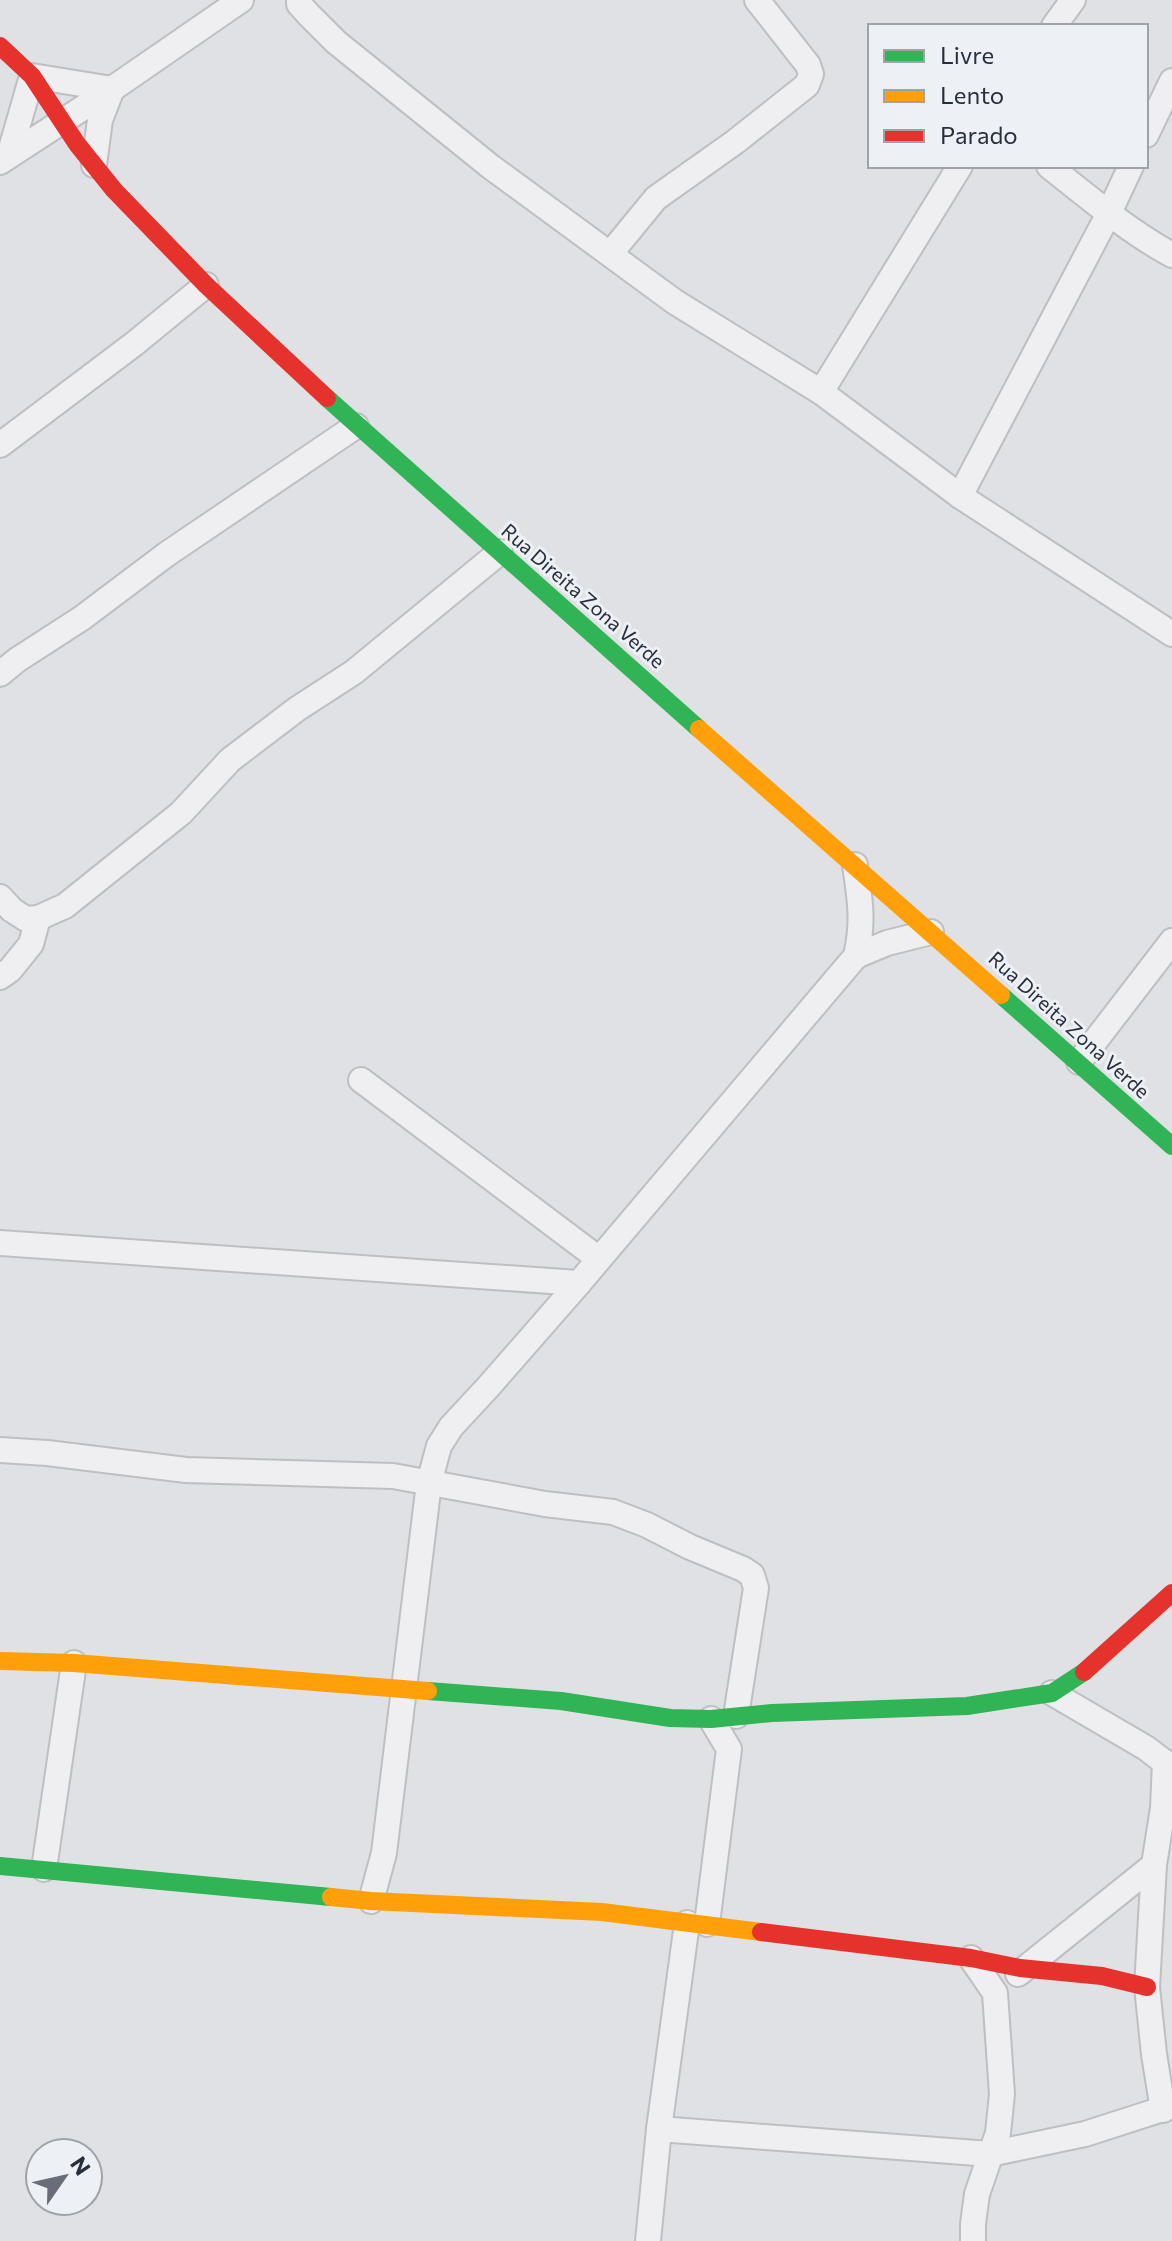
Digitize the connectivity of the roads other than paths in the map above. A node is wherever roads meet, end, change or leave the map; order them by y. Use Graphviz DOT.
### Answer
graph roads {
  1 [pos="241,0"];
  2 [pos="757,0"];
  3 [pos="1073,0"];
  4 [pos="293,1"];
  5 [pos="1055,24"];
  6 [pos="0,46"];
  7 [pos="32,76"];
  8 [pos="1172,81"];
  9 [pos="112,89"];
  10 [pos="62,121"];
  11 [pos="1148,131"];
  12 [pos="5,159"];
  13 [pos="94,165"];
  14 [pos="959,168"];
  15 [pos="1052,168"];
  16 [pos="1130,168"];
  17 [pos="1109,213"];
  18 [pos="610,254"];
  19 [pos="1172,255"];
  20 [pos="206,285"];
  21 [pos="821,392"];
  22 [pos="356,426"];
  23 [pos="0,445"];
  24 [pos="960,496"];
  25 [pos="500,552"];
  26 [pos="1172,634"];
  27 [pos="0,674"];
  28 [pos="855,865"];
  29 [pos="0,897"];
  30 [pos="38,918"];
  31 [pos="931,932"];
  32 [pos="1172,941"];
  33 [pos="856,956"];
  34 [pos="0,977"];
  35 [pos="1079,1062"];
  36 [pos="361,1080"];
  37 [pos="1172,1146"];
  38 [pos="0,1243"];
  39 [pos="599,1259"];
  40 [pos="579,1283"];
  41 [pos="439,1446"];
  42 [pos="0,1450"];
  43 [pos="393,1476"];
  44 [pos="429,1483"];
  45 [pos="1172,1593"];
  46 [pos="0,1661"];
  47 [pos="74,1663"];
  48 [pos="402,1689"];
  49 [pos="1052,1693"];
  50 [pos="772,1713"];
  51 [pos="736,1716"];
  52 [pos="711,1719"];
  53 [pos="729,1749"];
  54 [pos="1168,1765"];
  55 [pos="1168,1808"];
  56 [pos="1154,1865"];
  57 [pos="0,1866"];
  58 [pos="44,1869"];
  59 [pos="371,1901"];
  60 [pos="697,1924"];
  61 [pos="971,1958"];
  62 [pos="1024,1969"];
  63 [pos="1147,1987"];
  64 [pos="995,1993"];
  65 [pos="1167,2108"];
  66 [pos="659,2129"];
  67 [pos="990,2154"];
  68 [pos="648,2241"];
  69 [pos="973,2241"];
  1 -- 9 [label="street"];
  2 -- 18 [label="street"];
  3 -- 5 [label="street"];
  4 -- 18 [label="street"];
  6 -- 7 [label="street, Rua Direita Zona Verde"];
  7 -- 9 [label="street"];
  7 -- 10 [label="street, Rua Direita Zona Verde"];
  7 -- 12 [label="street"];
  8 -- 11 [label="street"];
  9 -- 10 [label="street"];
  9 -- 13 [label="street"];
  10 -- 12 [label="street"];
  10 -- 13 [label="street, Rua Direita Zona Verde"];
  13 -- 20 [label="street, Rua Direita Zona Verde"];
  14 -- 21 [label="street"];
  15 -- 17 [label="street"];
  16 -- 17 [label="street"];
  17 -- 19 [label="street"];
  17 -- 24 [label="street"];
  18 -- 21 [label="street"];
  20 -- 22 [label="street, Rua Direita Zona Verde"];
  20 -- 23 [label="street"];
  21 -- 24 [label="street"];
  22 -- 25 [label="street, Rua Direita Zona Verde"];
  22 -- 27 [label="street"];
  24 -- 26 [label="street"];
  25 -- 28 [label="street, Rua Direita Zona Verde"];
  25 -- 30 [label="street"];
  28 -- 31 [label="street, Rua Direita Zona Verde"];
  28 -- 33 [label="street"];
  29 -- 30 [label="street"];
  30 -- 34 [label="street"];
  31 -- 33 [label="street"];
  31 -- 35 [label="street, Rua Direita Zona Verde"];
  32 -- 35 [label="street"];
  33 -- 39 [label="street"];
  35 -- 37 [label="street, Rua Direita Zona Verde"];
  36 -- 39 [label="street"];
  38 -- 40 [label="street"];
  39 -- 40 [label="street"];
  40 -- 41 [label="street"];
  41 -- 43 [label="street"];
  41 -- 44 [label="street"];
  42 -- 43 [label="street"];
  43 -- 44 [label="street"];
  44 -- 48 [label="street"];
  44 -- 51 [label="street"];
  45 -- 49 [label="street"];
  46 -- 47 [label="street"];
  47 -- 48 [label="street"];
  47 -- 58 [label="street"];
  48 -- 52 [label="street"];
  48 -- 59 [label="street"];
  49 -- 50 [label="street"];
  49 -- 54 [label="street"];
  50 -- 51 [label="street"];
  50 -- 53 [label="street"];
  51 -- 52 [label="street"];
  52 -- 53 [label="street"];
  53 -- 60 [label="street"];
  54 -- 55 [label="street"];
  55 -- 56 [label="street"];
  56 -- 62 [label="street"];
  56 -- 63 [label="street"];
  57 -- 58 [label="street"];
  58 -- 59 [label="street"];
  59 -- 60 [label="street"];
  60 -- 61 [label="street"];
  60 -- 66 [label="street"];
  61 -- 62 [label="street"];
  61 -- 64 [label="street"];
  62 -- 63 [label="street"];
  62 -- 64 [label="street"];
  63 -- 65 [label="street"];
  64 -- 67 [label="street"];
  65 -- 67 [label="street"];
  66 -- 67 [label="street"];
  66 -- 68 [label="street"];
  67 -- 69 [label="street"];
}
